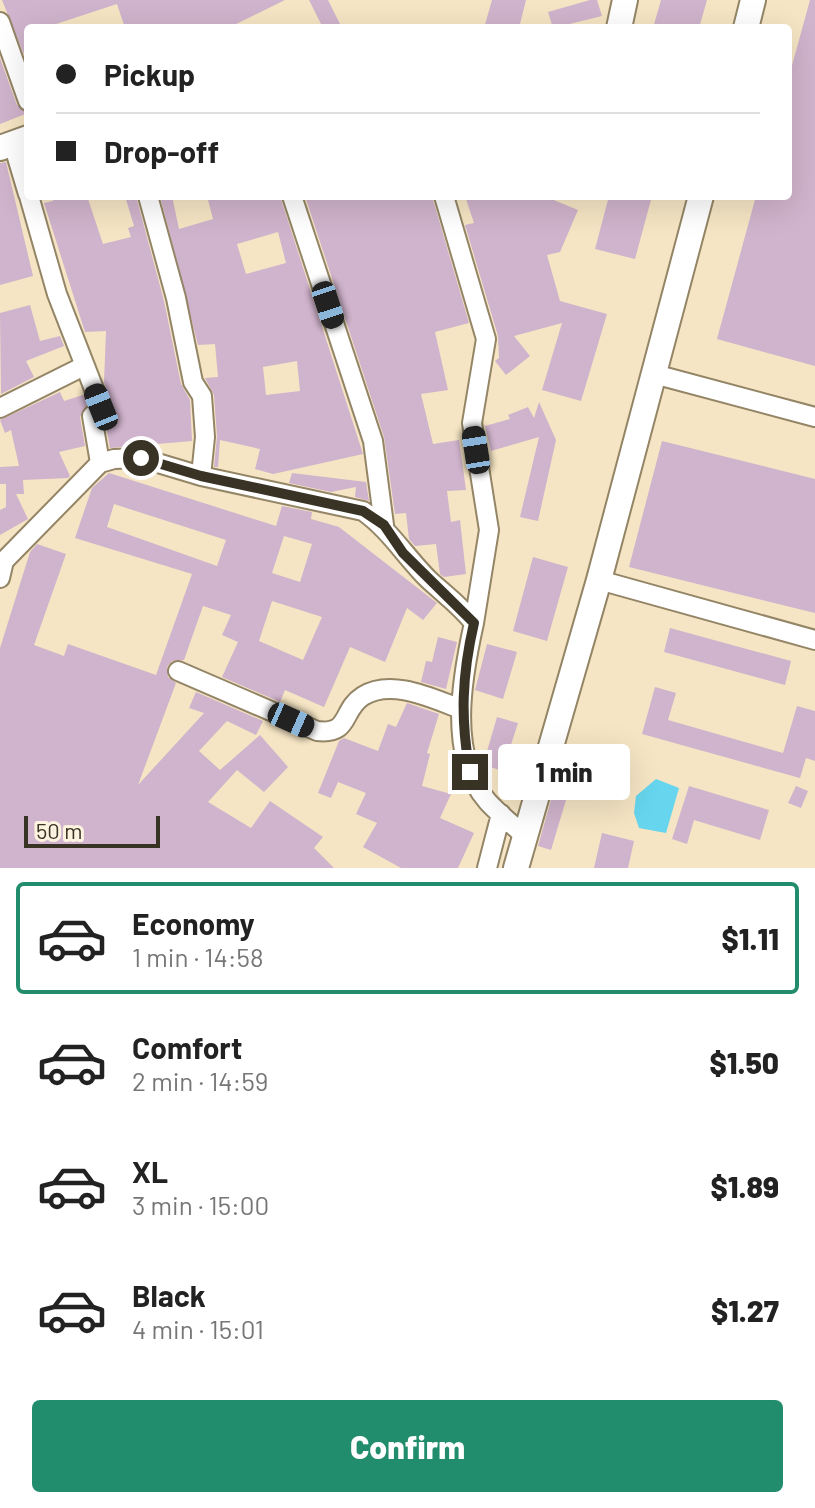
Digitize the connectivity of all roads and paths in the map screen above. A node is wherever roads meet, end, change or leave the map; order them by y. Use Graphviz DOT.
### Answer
graph roads {
  1 [pos="625,0"];
  2 [pos="753,0"];
  3 [pos="0,22"];
  4 [pos="620,24"];
  5 [pos="747,24"];
  6 [pos="24,90"];
  7 [pos="14,143"];
  8 [pos="24,180"];
  9 [pos="29,200"];
  10 [pos="149,200"];
  11 [pos="293,200"];
  12 [pos="445,200"];
  13 [pos="700,200"];
  14 [pos="84,366"];
  15 [pos="654,374"];
  16 [pos="0,408"];
  17 [pos="815,417"];
  18 [pos="100,463"];
  19 [pos="201,476"];
  20 [pos="384,525"];
  21 [pos="0,578"];
  22 [pos="599,580"];
  23 [pos="474,623"];
  24 [pos="815,640"];
  25 [pos="178,671"];
  26 [pos="461,709"];
  27 [pos="501,814"];
  28 [pos="525,836"];
  29 [pos="487,868"];
  30 [pos="516,868"];
  1 -- 4 [label="street"];
  2 -- 5 [label="street"];
  3 -- 6 [label="street"];
  7 -- 8 [label="street"];
  9 -- 14 [label="street"];
  10 -- 19 [label="street"];
  11 -- 20 [label="street"];
  12 -- 23 [label="street"];
  13 -- 15 [label="street"];
  14 -- 16 [label="street"];
  14 -- 18 [label="street"];
  15 -- 17 [label="street"];
  15 -- 22 [label="street"];
  18 -- 19 [label="street"];
  18 -- 21 [label="street"];
  19 -- 20 [label="street"];
  20 -- 23 [label="street"];
  22 -- 24 [label="street"];
  22 -- 28 [label="street"];
  23 -- 26 [label="street"];
  25 -- 26 [label="street"];
  26 -- 27 [label="street"];
  27 -- 28 [label="street"];
  27 -- 29 [label="street"];
  28 -- 30 [label="street"];
}
